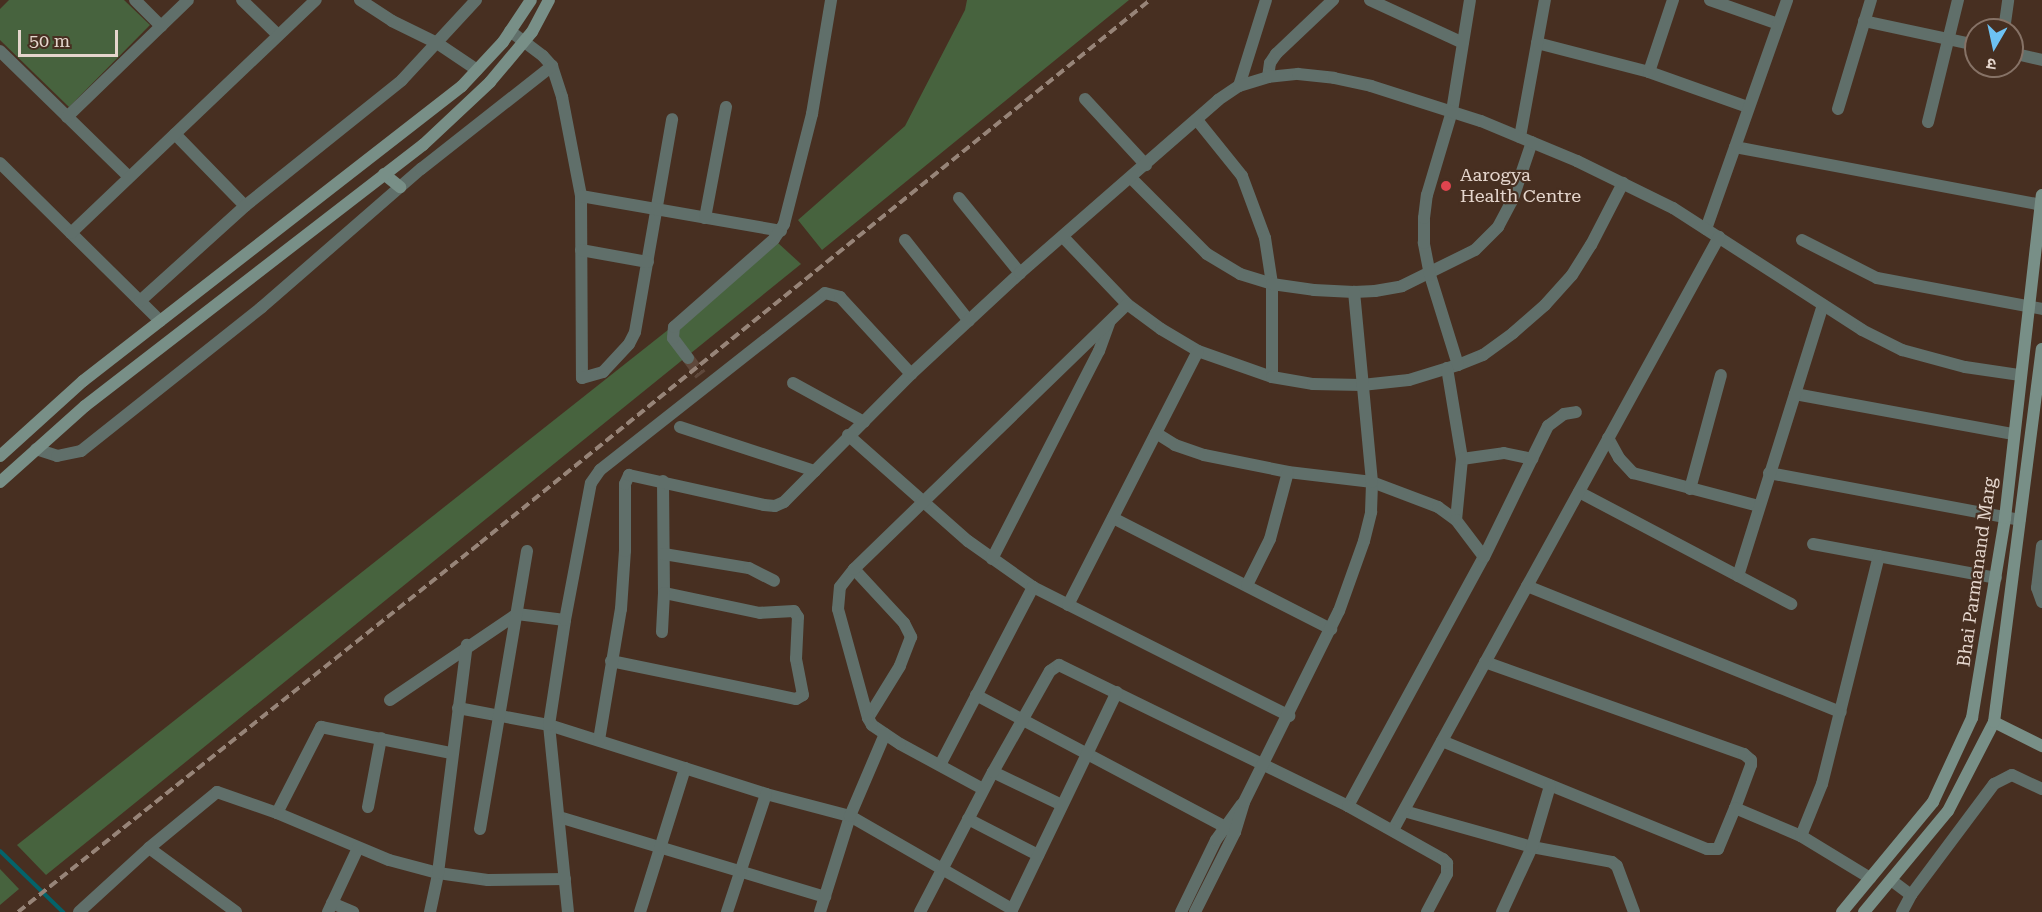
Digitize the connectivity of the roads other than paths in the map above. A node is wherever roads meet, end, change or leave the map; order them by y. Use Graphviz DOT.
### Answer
graph roads {
  1 [pos="135,0"];
  2 [pos="188,0"];
  3 [pos="242,0"];
  4 [pos="316,0"];
  5 [pos="360,0"];
  6 [pos="476,0"];
  7 [pos="531,0"];
  8 [pos="549,0"];
  9 [pos="831,0"];
  10 [pos="1266,0"];
  11 [pos="1333,0"];
  12 [pos="1370,0"];
  13 [pos="1470,0"];
  14 [pos="1545,0"];
  15 [pos="1673,0"];
  16 [pos="1710,0"];
  17 [pos="1788,0"];
  18 [pos="1871,0"];
  19 [pos="1958,0"];
  20 [pos="2008,0"];
  21 [pos="1393,5"];
  22 [pos="2006,18"];
  23 [pos="1864,21"];
  24 [pos="1778,24"];
  25 [pos="161,26"];
  26 [pos="510,31"];
  27 [pos="278,34"];
  28 [pos="1948,39"];
  29 [pos="524,41"];
  30 [pos="1964,42"];
  31 [pos="437,43"];
  32 [pos="1463,43"];
  33 [pos="1537,43"];
  34 [pos="0,51"];
  35 [pos="2024,56"];
  36 [pos="2042,60"];
  37 [pos="552,66"];
  38 [pos="477,70"];
  39 [pos="1649,72"];
  40 [pos="1268,77"];
  41 [pos="1239,86"];
  42 [pos="1085,99"];
  43 [pos="726,107"];
  44 [pos="1748,107"];
  45 [pos="1838,109"];
  46 [pos="1452,111"];
  47 [pos="67,117"];
  48 [pos="672,119"];
  49 [pos="1197,120"];
  50 [pos="1928,122"];
  51 [pos="175,134"];
  52 [pos="1520,137"];
  53 [pos="1532,142"];
  54 [pos="1735,147"];
  55 [pos="0,163"];
  56 [pos="1146,165"];
  57 [pos="384,174"];
  58 [pos="129,177"];
  59 [pos="1131,178"];
  60 [pos="1623,183"];
  61 [pos="400,187"];
  62 [pos="581,196"];
  63 [pos="959,198"];
  64 [pos="2041,200"];
  65 [pos="245,206"];
  66 [pos="656,209"];
  67 [pos="705,218"];
  68 [pos="1706,229"];
  69 [pos="781,231"];
  70 [pos="71,233"];
  71 [pos="1062,237"];
  72 [pos="1719,237"];
  73 [pos="905,240"];
  74 [pos="1802,240"];
  75 [pos="581,250"];
  76 [pos="648,262"];
  77 [pos="1020,273"];
  78 [pos="1430,274"];
  79 [pos="1272,284"];
  80 [pos="1354,292"];
  81 [pos="140,301"];
  82 [pos="1127,304"];
  83 [pos="1823,305"];
  84 [pos="2036,308"];
  85 [pos="1110,319"];
  86 [pos="160,321"];
  87 [pos="969,321"];
  88 [pos="2042,349"];
  89 [pos="1198,351"];
  90 [pos="687,358"];
  91 [pos="1453,367"];
  92 [pos="911,374"];
  93 [pos="1721,375"];
  94 [pos="2020,375"];
  95 [pos="1272,377"];
  96 [pos="793,383"];
  97 [pos="1362,385"];
  98 [pos="1795,394"];
  99 [pos="1576,412"];
  100 [pos="864,422"];
  101 [pos="680,427"];
  102 [pos="1156,433"];
  103 [pos="2013,434"];
  104 [pos="848,435"];
  105 [pos="1608,438"];
  106 [pos="36,449"];
  107 [pos="0,456"];
  108 [pos="1462,459"];
  109 [pos="1532,459"];
  110 [pos="815,471"];
  111 [pos="1287,472"];
  112 [pos="1769,473"];
  113 [pos="663,481"];
  114 [pos="0,482"];
  115 [pos="1372,482"];
  116 [pos="1690,489"];
  117 [pos="1579,492"];
  118 [pos="923,502"];
  119 [pos="1759,507"];
  120 [pos="1113,518"];
  121 [pos="2005,518"];
  122 [pos="1456,520"];
  123 [pos="2020,520"];
  124 [pos="1813,544"];
  125 [pos="2042,546"];
  126 [pos="527,551"];
  127 [pos="664,554"];
  128 [pos="1879,556"];
  129 [pos="1484,557"];
  130 [pos="992,559"];
  131 [pos="854,569"];
  132 [pos="1738,576"];
  133 [pos="1996,578"];
  134 [pos="774,581"];
  135 [pos="1247,585"];
  136 [pos="1527,586"];
  137 [pos="1033,587"];
  138 [pos="664,593"];
  139 [pos="2042,602"];
  140 [pos="1791,604"];
  141 [pos="1068,605"];
  142 [pos="517,614"];
  143 [pos="565,620"];
  144 [pos="1331,629"];
  145 [pos="662,632"];
  146 [pos="467,645"];
  147 [pos="611,661"];
  148 [pos="1485,662"];
  149 [pos="1117,692"];
  150 [pos="976,694"];
  151 [pos="390,700"];
  152 [pos="458,708"];
  153 [pos="1841,712"];
  154 [pos="500,716"];
  155 [pos="1289,716"];
  156 [pos="868,718"];
  157 [pos="1023,720"];
  158 [pos="1994,722"];
  159 [pos="549,725"];
  160 [pos="885,734"];
  161 [pos="381,738"];
  162 [pos="599,740"];
  163 [pos="1442,741"];
  164 [pos="2042,746"];
  165 [pos="1088,752"];
  166 [pos="451,753"];
  167 [pos="940,765"];
  168 [pos="1263,765"];
  169 [pos="685,768"];
  170 [pos="993,772"];
  171 [pos="1550,786"];
  172 [pos="2042,788"];
  173 [pos="984,789"];
  174 [pos="766,794"];
  175 [pos="1062,805"];
  176 [pos="1348,806"];
  177 [pos="368,807"];
  178 [pos="1735,808"];
  179 [pos="1404,811"];
  180 [pos="278,813"];
  181 [pos="850,816"];
  182 [pos="560,817"];
  183 [pos="968,819"];
  184 [pos="480,829"];
  185 [pos="1230,829"];
  186 [pos="1393,830"];
  187 [pos="1801,836"];
  188 [pos="658,847"];
  189 [pos="1532,847"];
  190 [pos="149,848"];
  191 [pos="358,848"];
  192 [pos="1038,855"];
  193 [pos="943,868"];
  194 [pos="741,872"];
  195 [pos="438,873"];
  196 [pos="1870,878"];
  197 [pos="565,879"];
  198 [pos="1891,880"];
  199 [pos="1911,895"];
  200 [pos="825,897"];
  201 [pos="330,907"];
  202 [pos="1011,910"];
  203 [pos="79,912"];
  204 [pos="236,912"];
  205 [pos="352,912"];
  206 [pos="430,912"];
  207 [pos="568,912"];
  208 [pos="640,912"];
  209 [pos="728,912"];
  210 [pos="820,912"];
  211 [pos="920,912"];
  212 [pos="1181,912"];
  213 [pos="1195,912"];
  214 [pos="1427,912"];
  215 [pos="1502,912"];
  216 [pos="1634,912"];
  217 [pos="1842,912"];
  218 [pos="1864,912"];
  219 [pos="1902,912"];
  1 -- 25 [label="street"];
  2 -- 25 [label="street"];
  3 -- 27 [label="street"];
  4 -- 27 [label="street"];
  5 -- 31 [label="street"];
  6 -- 31 [label="street"];
  7 -- 26 [label="street"];
  8 -- 29 [label="street"];
  9 -- 69 [label="street"];
  10 -- 41 [label="street"];
  11 -- 40 [label="street"];
  12 -- 21 [label="street"];
  13 -- 32 [label="street"];
  14 -- 33 [label="street"];
  15 -- 39 [label="street"];
  16 -- 24 [label="street"];
  17 -- 24 [label="street"];
  18 -- 23 [label="street"];
  19 -- 28 [label="street"];
  20 -- 22 [label="street"];
  21 -- 32 [label="street"];
  23 -- 28 [label="street"];
  23 -- 45 [label="street"];
  24 -- 44 [label="street"];
  25 -- 47 [label="street"];
  26 -- 29 [label="street"];
  26 -- 38 [label="street"];
  27 -- 51 [label="street"];
  28 -- 30 [label="street"];
  28 -- 50 [label="street"];
  29 -- 37 [label="street"];
  29 -- 57 [label="street"];
  31 -- 38 [label="street"];
  31 -- 65 [label="street"];
  32 -- 46 [label="street"];
  33 -- 39 [label="street"];
  33 -- 52 [label="street"];
  34 -- 47 [label="street"];
  35 -- 36 [label="street"];
  37 -- 61 [label="street"];
  37 -- 62 [label="street"];
  38 -- 86 [label="street"];
  39 -- 44 [label="street"];
  40 -- 41 [label="street"];
  40 -- 46 [label="street"];
  41 -- 49 [label="street"];
  42 -- 56 [label="street"];
  43 -- 67 [label="street"];
  44 -- 54 [label="street"];
  46 -- 52 [label="street"];
  46 -- 78 [label="street"];
  47 -- 58 [label="street"];
  48 -- 66 [label="street"];
  49 -- 56 [label="street"];
  49 -- 79 [label="street"];
  51 -- 58 [label="street"];
  51 -- 65 [label="street"];
  52 -- 53 [label="street"];
  53 -- 60 [label="street"];
  53 -- 78 [label="street"];
  54 -- 64 [label="street"];
  54 -- 68 [label="street"];
  55 -- 70 [label="street"];
  56 -- 59 [label="street"];
  57 -- 61 [label="street"];
  57 -- 106 [label="street"];
  58 -- 70 [label="street"];
  59 -- 71 [label="street"];
  59 -- 79 [label="street"];
  60 -- 68 [label="street"];
  60 -- 91 [label="street"];
  61 -- 106 [label="street"];
  62 -- 66 [label="street"];
  62 -- 75 [label="street"];
  63 -- 77 [label="street"];
  64 -- 84 [label="street, Bhai Parmanand Marg"];
  65 -- 81 [label="street"];
  66 -- 67 [label="street"];
  66 -- 76 [label="street"];
  67 -- 69 [label="street"];
  68 -- 72 [label="street"];
  69 -- 90 [label="street"];
  70 -- 81 [label="street"];
  71 -- 77 [label="street"];
  71 -- 82 [label="street"];
  72 -- 83 [label="street"];
  72 -- 105 [label="street"];
  73 -- 87 [label="street"];
  74 -- 84 [label="street"];
  75 -- 76 [label="street"];
  75 -- 76 [label="street"];
  77 -- 87 [label="street"];
  78 -- 80 [label="street"];
  78 -- 91 [label="street"];
  79 -- 80 [label="street"];
  79 -- 95 [label="street"];
  80 -- 97 [label="street"];
  81 -- 86 [label="street"];
  82 -- 85 [label="street"];
  82 -- 89 [label="street"];
  83 -- 94 [label="street"];
  83 -- 98 [label="street"];
  84 -- 94 [label="street, Bhai Parmanand Marg"];
  85 -- 118 [label="street"];
  85 -- 130 [label="street"];
  86 -- 107 [label="street"];
  87 -- 92 [label="street"];
  88 -- 123 [label="street, Bhai Parmanand Marg"];
  89 -- 95 [label="street"];
  89 -- 102 [label="street"];
  91 -- 97 [label="street"];
  91 -- 108 [label="street"];
  92 -- 100 [label="street"];
  92 -- 143 [label="street"];
  93 -- 116 [label="street"];
  94 -- 103 [label="street, Bhai Parmanand Marg"];
  95 -- 97 [label="street"];
  96 -- 100 [label="street"];
  97 -- 115 [label="street"];
  98 -- 103 [label="street"];
  98 -- 112 [label="street"];
  99 -- 109 [label="street"];
  100 -- 104 [label="street"];
  101 -- 110 [label="street"];
  102 -- 111 [label="street"];
  102 -- 120 [label="street"];
  103 -- 121 [label="street, Bhai Parmanand Marg"];
  104 -- 110 [label="street"];
  104 -- 118 [label="street"];
  105 -- 116 [label="street"];
  105 -- 117 [label="street"];
  106 -- 114 [label="street"];
  108 -- 109 [label="street"];
  108 -- 122 [label="street"];
  109 -- 129 [label="street"];
  110 -- 113 [label="street"];
  111 -- 115 [label="street"];
  111 -- 135 [label="street"];
  112 -- 119 [label="street"];
  112 -- 121 [label="street"];
  113 -- 127 [label="street"];
  113 -- 147 [label="street"];
  115 -- 122 [label="street"];
  115 -- 144 [label="street"];
  116 -- 119 [label="street"];
  117 -- 132 [label="street"];
  117 -- 136 [label="street"];
  118 -- 130 [label="street"];
  118 -- 131 [label="street"];
  119 -- 132 [label="street"];
  120 -- 135 [label="street"];
  120 -- 141 [label="street"];
  121 -- 123 [label="street"];
  121 -- 133 [label="street, Bhai Parmanand Marg"];
  122 -- 129 [label="street"];
  123 -- 158 [label="street, Bhai Parmanand Marg"];
  124 -- 128 [label="street"];
  125 -- 139 [label="street"];
  126 -- 142 [label="street"];
  127 -- 134 [label="street"];
  127 -- 138 [label="street"];
  128 -- 133 [label="street"];
  128 -- 153 [label="street"];
  129 -- 176 [label="street"];
  130 -- 137 [label="street"];
  131 -- 156 [label="street"];
  131 -- 156 [label="street"];
  132 -- 140 [label="street"];
  133 -- 196 [label="street, Bhai Parmanand Marg"];
  135 -- 144 [label="street"];
  136 -- 148 [label="street"];
  136 -- 153 [label="street"];
  137 -- 141 [label="street"];
  137 -- 150 [label="street"];
  138 -- 145 [label="street"];
  138 -- 147 [label="street"];
  141 -- 155 [label="street"];
  142 -- 143 [label="street"];
  142 -- 146 [label="street"];
  142 -- 154 [label="street"];
  143 -- 159 [label="street"];
  144 -- 155 [label="street"];
  146 -- 151 [label="street"];
  146 -- 152 [label="street"];
  147 -- 162 [label="street"];
  148 -- 163 [label="street"];
  148 -- 178 [label="street"];
  149 -- 157 [label="street"];
  149 -- 165 [label="street"];
  149 -- 168 [label="street"];
  150 -- 157 [label="street"];
  150 -- 167 [label="street"];
  152 -- 154 [label="street"];
  152 -- 166 [label="street"];
  153 -- 187 [label="street"];
  154 -- 159 [label="street"];
  154 -- 184 [label="street"];
  155 -- 168 [label="street"];
  156 -- 160 [label="street"];
  157 -- 165 [label="street"];
  157 -- 170 [label="street"];
  158 -- 164 [label="street"];
  158 -- 198 [label="street, Bhai Parmanand Marg"];
  159 -- 162 [label="street"];
  159 -- 182 [label="street"];
  160 -- 167 [label="street"];
  160 -- 181 [label="street"];
  161 -- 166 [label="street"];
  161 -- 177 [label="street"];
  161 -- 180 [label="street"];
  162 -- 169 [label="street"];
  163 -- 171 [label="street"];
  163 -- 179 [label="street"];
  165 -- 175 [label="street"];
  165 -- 185 [label="street"];
  166 -- 195 [label="street"];
  167 -- 173 [label="street"];
  168 -- 176 [label="street"];
  168 -- 185 [label="street"];
  169 -- 174 [label="street"];
  169 -- 188 [label="street"];
  170 -- 173 [label="street"];
  170 -- 175 [label="street"];
  171 -- 178 [label="street"];
  171 -- 189 [label="street"];
  172 -- 199 [label="street"];
  173 -- 183 [label="street"];
  174 -- 181 [label="street"];
  174 -- 194 [label="street"];
  175 -- 192 [label="street"];
  176 -- 186 [label="street"];
  178 -- 187 [label="street"];
  179 -- 186 [label="street"];
  179 -- 189 [label="street"];
  180 -- 190 [label="street"];
  180 -- 191 [label="street"];
  181 -- 193 [label="street"];
  181 -- 200 [label="street"];
  182 -- 188 [label="street"];
  182 -- 197 [label="street"];
  183 -- 192 [label="street"];
  183 -- 193 [label="street"];
  185 -- 212 [label="street"];
  185 -- 213 [label="street"];
  186 -- 214 [label="street"];
  187 -- 196 [label="street"];
  188 -- 194 [label="street"];
  188 -- 208 [label="street"];
  189 -- 215 [label="street"];
  189 -- 216 [label="street"];
  190 -- 203 [label="street"];
  190 -- 204 [label="street"];
  191 -- 195 [label="street"];
  191 -- 201 [label="street"];
  192 -- 202 [label="street"];
  193 -- 202 [label="street"];
  193 -- 211 [label="street"];
  194 -- 200 [label="street"];
  194 -- 209 [label="street"];
  195 -- 197 [label="street"];
  195 -- 206 [label="street"];
  196 -- 217 [label="street, Bhai Parmanand Marg"];
  197 -- 207 [label="street"];
  198 -- 199 [label="street"];
  198 -- 218 [label="street, Bhai Parmanand Marg"];
  199 -- 219 [label="street"];
  200 -- 210 [label="street"];
  201 -- 205 [label="street"];
}
